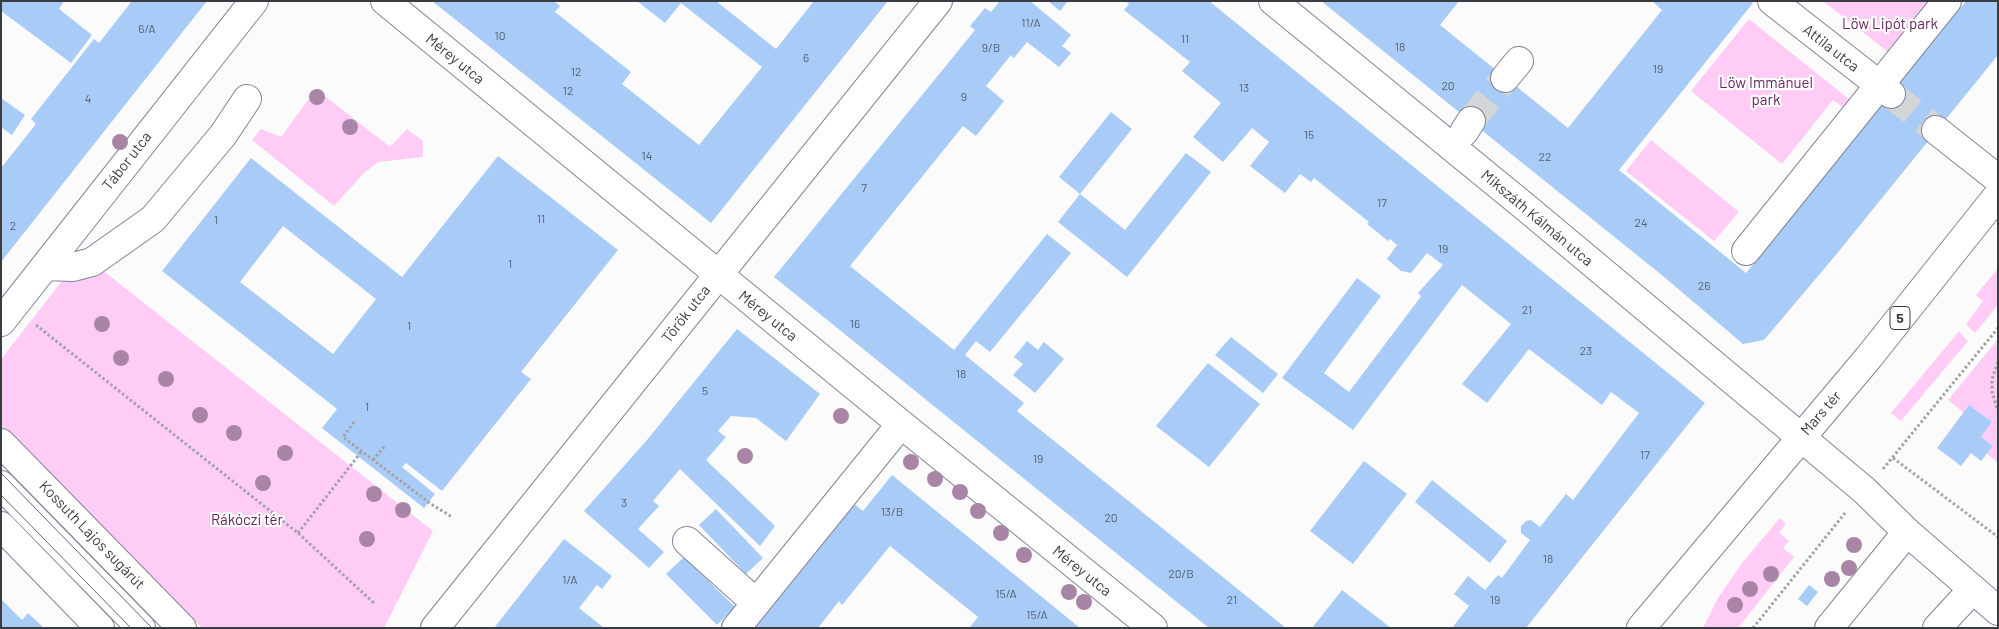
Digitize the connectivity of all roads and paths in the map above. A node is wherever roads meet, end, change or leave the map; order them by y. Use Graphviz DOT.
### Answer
graph roads {
  1 [pos="254,1"];
  2 [pos="385,1"];
  3 [pos="938,1"];
  4 [pos="1273,1"];
  5 [pos="1772,1"];
  6 [pos="1948,1"];
  7 [pos="1885,90"];
  8 [pos="247,99"];
  9 [pos="1936,130"];
  10 [pos="1998,179"];
  11 [pos="1998,195"];
  12 [pos="1746,251"];
  13 [pos="45,266"];
  14 [pos="717,274"];
  15 [pos="1,322"];
  16 [pos="43,332"];
  17 [pos="1998,362"];
  18 [pos="1998,411"];
  19 [pos="354,422"];
  20 [pos="900,424"];
  21 [pos="1800,437"];
  22 [pos="1,443"];
  23 [pos="385,446"];
  24 [pos="362,451"];
  25 [pos="1893,458"];
  26 [pos="373,460"];
  27 [pos="1,485"];
  28 [pos="452,517"];
  29 [pos="1,526"];
  30 [pos="1907,532"];
  31 [pos="298,533"];
  32 [pos="1998,537"];
  33 [pos="687,541"];
  34 [pos="1973,589"];
  35 [pos="756,603"];
  36 [pos="375,604"];
  37 [pos="1998,611"];
  38 [pos="100,628"];
  39 [pos="141,628"];
  40 [pos="182,628"];
  41 [pos="435,628"];
  42 [pos="736,628"];
  43 [pos="1153,628"];
  44 [pos="1641,628"];
  45 [pos="1829,628"];
  46 [pos="1937,628"];
  1 -- 13 [label="street, Tábor utca"];
  2 -- 14 [label="street, Mérey utca"];
  3 -- 14 [label="street, Török utca"];
  4 -- 21 [label="street, Mikszáth Kálmán utca"];
  5 -- 7 [label="street, Attila utca"];
  6 -- 7 [label="street"];
  7 -- 12 [label="street"];
  8 -- 13 [label="street"];
  9 -- 10 [label="street"];
  11 -- 21 [label="street, Mars tér / 5"];
  13 -- 15 [label="street, Tábor utca"];
  14 -- 20 [label="street, Mérey utca"];
  14 -- 41 [label="street, Török utca"];
  16 -- 31 [label="path"];
  17 -- 18 [label="path"];
  19 -- 24 [label="path"];
  20 -- 35 [label="street"];
  20 -- 43 [label="street, Mérey utca"];
  21 -- 30 [label="street, Mikszáth Kálmán utca"];
  21 -- 44 [label="street, Mars tér / 5"];
  22 -- 40 [label="street, Kossuth Lajos sugárút"];
  23 -- 26 [label="path"];
  24 -- 26 [label="path"];
  24 -- 31 [label="path"];
  25 -- 32 [label="path"];
  26 -- 28 [label="path"];
  27 -- 39 [label="street"];
  29 -- 38 [label="street"];
  30 -- 34 [label="street, Mikszáth Kálmán utca"];
  30 -- 45 [label="street"];
  31 -- 36 [label="path"];
  33 -- 35 [label="street"];
  34 -- 37 [label="street, Mikszáth Kálmán utca"];
  34 -- 46 [label="street"];
  35 -- 42 [label="street"];
}
